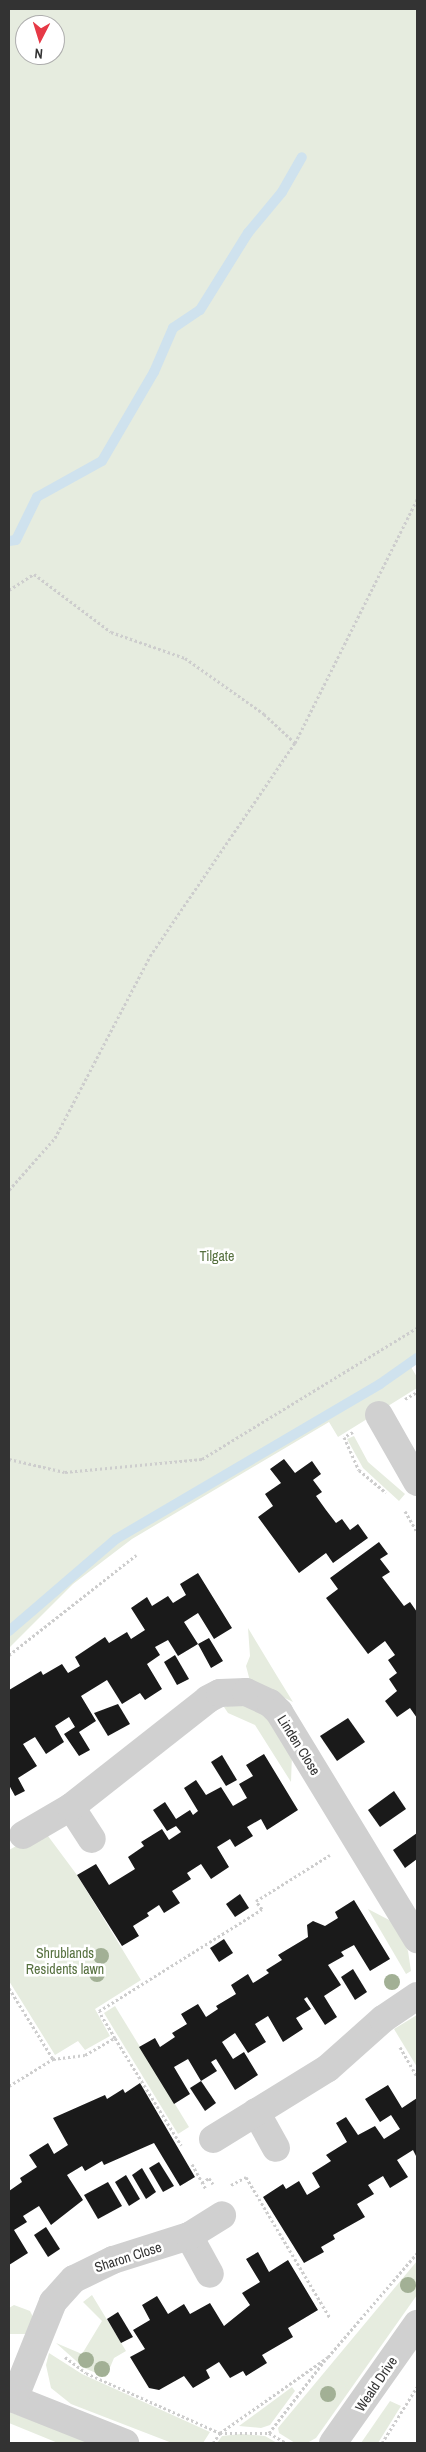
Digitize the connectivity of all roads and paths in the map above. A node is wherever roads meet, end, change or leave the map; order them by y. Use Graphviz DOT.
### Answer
graph roads {
  1 [pos="417,499"];
  2 [pos="9,590"];
  3 [pos="295,743"];
  4 [pos="9,1190"];
  5 [pos="417,1328"];
  6 [pos="379,1415"];
  7 [pos="9,1458"];
  8 [pos="417,1482"];
  9 [pos="136,1554"];
  10 [pos="9,1655"];
  11 [pos="71,1807"];
  12 [pos="24,1835"];
  13 [pos="92,1839"];
  14 [pos="325,1847"];
  15 [pos="330,1855"];
  16 [pos="335,1863"];
  17 [pos="417,1939"];
  18 [pos="9,1988"];
  19 [pos="417,1996"];
  20 [pos="115,2038"];
  21 [pos="54,2060"];
  22 [pos="9,2086"];
  23 [pos="256,2112"];
  24 [pos="213,2139"];
  25 [pos="276,2148"];
  26 [pos="183,2149"];
  27 [pos="188,2157"];
  28 [pos="202,2182"];
  29 [pos="225,2188"];
  30 [pos="220,2204"];
  31 [pos="189,2236"];
  32 [pos="417,2253"];
  33 [pos="210,2274"];
  34 [pos="330,2318"];
  35 [pos="417,2324"];
  36 [pos="38,2342"];
  37 [pos="328,2357"];
  38 [pos="417,2387"];
  39 [pos="11,2398"];
  40 [pos="220,2432"];
  41 [pos="269,2433"];
  42 [pos="125,2443"];
  43 [pos="213,2443"];
  44 [pos="286,2443"];
  45 [pos="333,2443"];
  46 [pos="382,2443"];
  1 -- 3 [label="path"];
  2 -- 3 [label="path"];
  3 -- 4 [label="path"];
  5 -- 7 [label="path"];
  6 -- 8 [label="street"];
  9 -- 10 [label="path"];
  11 -- 12 [label="street, Linden Close"];
  11 -- 13 [label="street"];
  11 -- 17 [label="street, Linden Close"];
  14 -- 15 [label="path"];
  15 -- 16 [label="path"];
  15 -- 20 [label="path"];
  18 -- 21 [label="path"];
  19 -- 23 [label="street"];
  20 -- 21 [label="path"];
  20 -- 26 [label="path"];
  21 -- 22 [label="path"];
  23 -- 24 [label="street"];
  23 -- 25 [label="street"];
  27 -- 28 [label="path"];
  28 -- 30 [label="path"];
  28 -- 30 [label="path"];
  29 -- 34 [label="path"];
  30 -- 31 [label="street, Sharon Close"];
  31 -- 33 [label="street"];
  31 -- 36 [label="street, Sharon Close"];
  32 -- 37 [label="path"];
  35 -- 45 [label="street, Weald Drive"];
  36 -- 39 [label="street, Sharon Close"];
  36 -- 40 [label="path"];
  37 -- 40 [label="path"];
  37 -- 41 [label="path"];
  38 -- 46 [label="path"];
  39 -- 42 [label="street"];
  40 -- 41 [label="path"];
  40 -- 43 [label="path"];
  41 -- 44 [label="path"];
}
